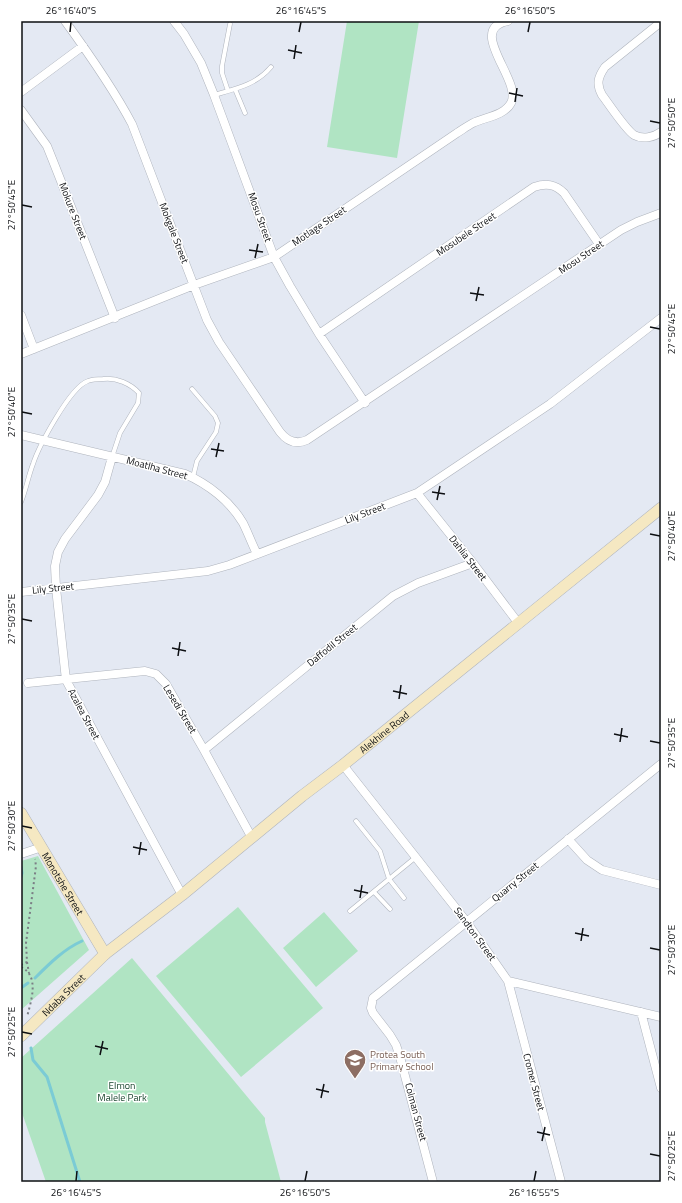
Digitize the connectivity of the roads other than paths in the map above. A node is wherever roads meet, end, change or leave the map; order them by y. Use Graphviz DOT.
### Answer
graph roads {
  1 [pos="65,21"];
  2 [pos="174,21"];
  3 [pos="508,21"];
  4 [pos="661,22"];
  5 [pos="230,24"];
  6 [pos="83,46"];
  7 [pos="271,67"];
  8 [pos="235,89"];
  9 [pos="228,91"];
  10 [pos="21,92"];
  11 [pos="214,95"];
  12 [pos="21,110"];
  13 [pos="245,113"];
  14 [pos="661,132"];
  15 [pos="661,213"];
  16 [pos="599,244"];
  17 [pos="274,256"];
  18 [pos="194,285"];
  19 [pos="21,314"];
  20 [pos="115,318"];
  21 [pos="661,318"];
  22 [pos="319,334"];
  23 [pos="34,349"];
  24 [pos="21,354"];
  25 [pos="192,389"];
  26 [pos="365,403"];
  27 [pos="21,435"];
  28 [pos="44,440"];
  29 [pos="290,440"];
  30 [pos="112,456"];
  31 [pos="193,478"];
  32 [pos="417,493"];
  33 [pos="21,502"];
  34 [pos="661,508"];
  35 [pos="257,554"];
  36 [pos="473,563"];
  37 [pos="56,588"];
  38 [pos="21,592"];
  39 [pos="519,624"];
  40 [pos="66,680"];
  41 [pos="28,683"];
  42 [pos="204,750"];
  43 [pos="661,764"];
  44 [pos="343,765"];
  45 [pos="21,812"];
  46 [pos="356,821"];
  47 [pos="252,838"];
  48 [pos="568,839"];
  49 [pos="38,848"];
  50 [pos="21,854"];
  51 [pos="416,857"];
  52 [pos="389,879"];
  53 [pos="661,885"];
  54 [pos="374,892"];
  55 [pos="182,895"];
  56 [pos="404,898"];
  57 [pos="390,909"];
  58 [pos="350,911"];
  59 [pos="466,921"];
  60 [pos="105,954"];
  61 [pos="508,981"];
  62 [pos="371,1003"];
  63 [pos="641,1012"];
  64 [pos="661,1017"];
  65 [pos="21,1036"];
  66 [pos="661,1088"];
  67 [pos="433,1182"];
  68 [pos="561,1182"];
  1 -- 6 [label="street, Mokgale Street"];
  2 -- 11 [label="street, Mosu Street"];
  3 -- 17 [label="street, Motlage Street"];
  4 -- 14 [label="street"];
  5 -- 9 [label="lane"];
  6 -- 10 [label="street"];
  6 -- 18 [label="street, Mokgale Street"];
  7 -- 8 [label="lane"];
  8 -- 9 [label="lane"];
  8 -- 13 [label="lane"];
  9 -- 11 [label="lane"];
  11 -- 17 [label="street, Mosu Street"];
  12 -- 20 [label="street, Mokure Street"];
  15 -- 16 [label="street, Mosu Street"];
  16 -- 22 [label="street, Mosubele Street"];
  16 -- 26 [label="street, Mosu Street"];
  17 -- 18 [label="street, Motlage Street"];
  17 -- 22 [label="street, Mosu Street"];
  18 -- 20 [label="street, Motlage Street"];
  18 -- 29 [label="street, Mokgale Street"];
  19 -- 23 [label="street"];
  20 -- 23 [label="street, Motlage Street"];
  21 -- 32 [label="street, Lily Street"];
  22 -- 26 [label="street, Mosu Street"];
  23 -- 24 [label="street, Motlage Street"];
  25 -- 31 [label="lane"];
  26 -- 29 [label="street, Mosu Street"];
  27 -- 28 [label="street, Moatlha Street"];
  28 -- 30 [label="street, Moatlha Street"];
  28 -- 30 [label="lane"];
  28 -- 33 [label="lane"];
  30 -- 31 [label="street, Moatlha Street"];
  30 -- 37 [label="street, Azalea Street"];
  31 -- 35 [label="street, Moatlha Street"];
  32 -- 35 [label="street, Lily Street"];
  32 -- 36 [label="street, Dahlia Street"];
  34 -- 39 [label="street, Alekhine Road"];
  35 -- 37 [label="street, Lily Street"];
  36 -- 39 [label="street, Dahlia Street"];
  36 -- 42 [label="street, Daffodil Street"];
  37 -- 38 [label="street, Lily Street"];
  37 -- 40 [label="street, Azalea Street"];
  39 -- 44 [label="street, Alekhine Road"];
  40 -- 41 [label="street, Lesedi Street"];
  40 -- 42 [label="street, Lesedi Street"];
  40 -- 55 [label="street, Azalea Street"];
  42 -- 47 [label="street, Lesedi Street"];
  43 -- 48 [label="street, Quarry Street"];
  44 -- 47 [label="street, Alekhine Road"];
  44 -- 51 [label="street, Sandton Street"];
  45 -- 49 [label="street, Monotshe Street"];
  46 -- 52 [label="lane"];
  47 -- 55 [label="street, Alekhine Road"];
  48 -- 53 [label="street"];
  48 -- 59 [label="street, Quarry Street"];
  49 -- 50 [label="street"];
  49 -- 60 [label="street, Monotshe Street"];
  51 -- 52 [label="lane"];
  51 -- 59 [label="street, Sandton Street"];
  52 -- 54 [label="lane"];
  52 -- 56 [label="lane"];
  54 -- 57 [label="lane"];
  54 -- 58 [label="lane"];
  55 -- 60 [label="street, Alekhine Road"];
  59 -- 61 [label="street, Sandton Street"];
  59 -- 62 [label="street, Quarry Street"];
  60 -- 65 [label="street, Ndaba Street"];
  61 -- 63 [label="street"];
  61 -- 68 [label="street, Cromer Street"];
  62 -- 67 [label="street, Colman Street"];
  63 -- 64 [label="street"];
  63 -- 66 [label="street"];
}
